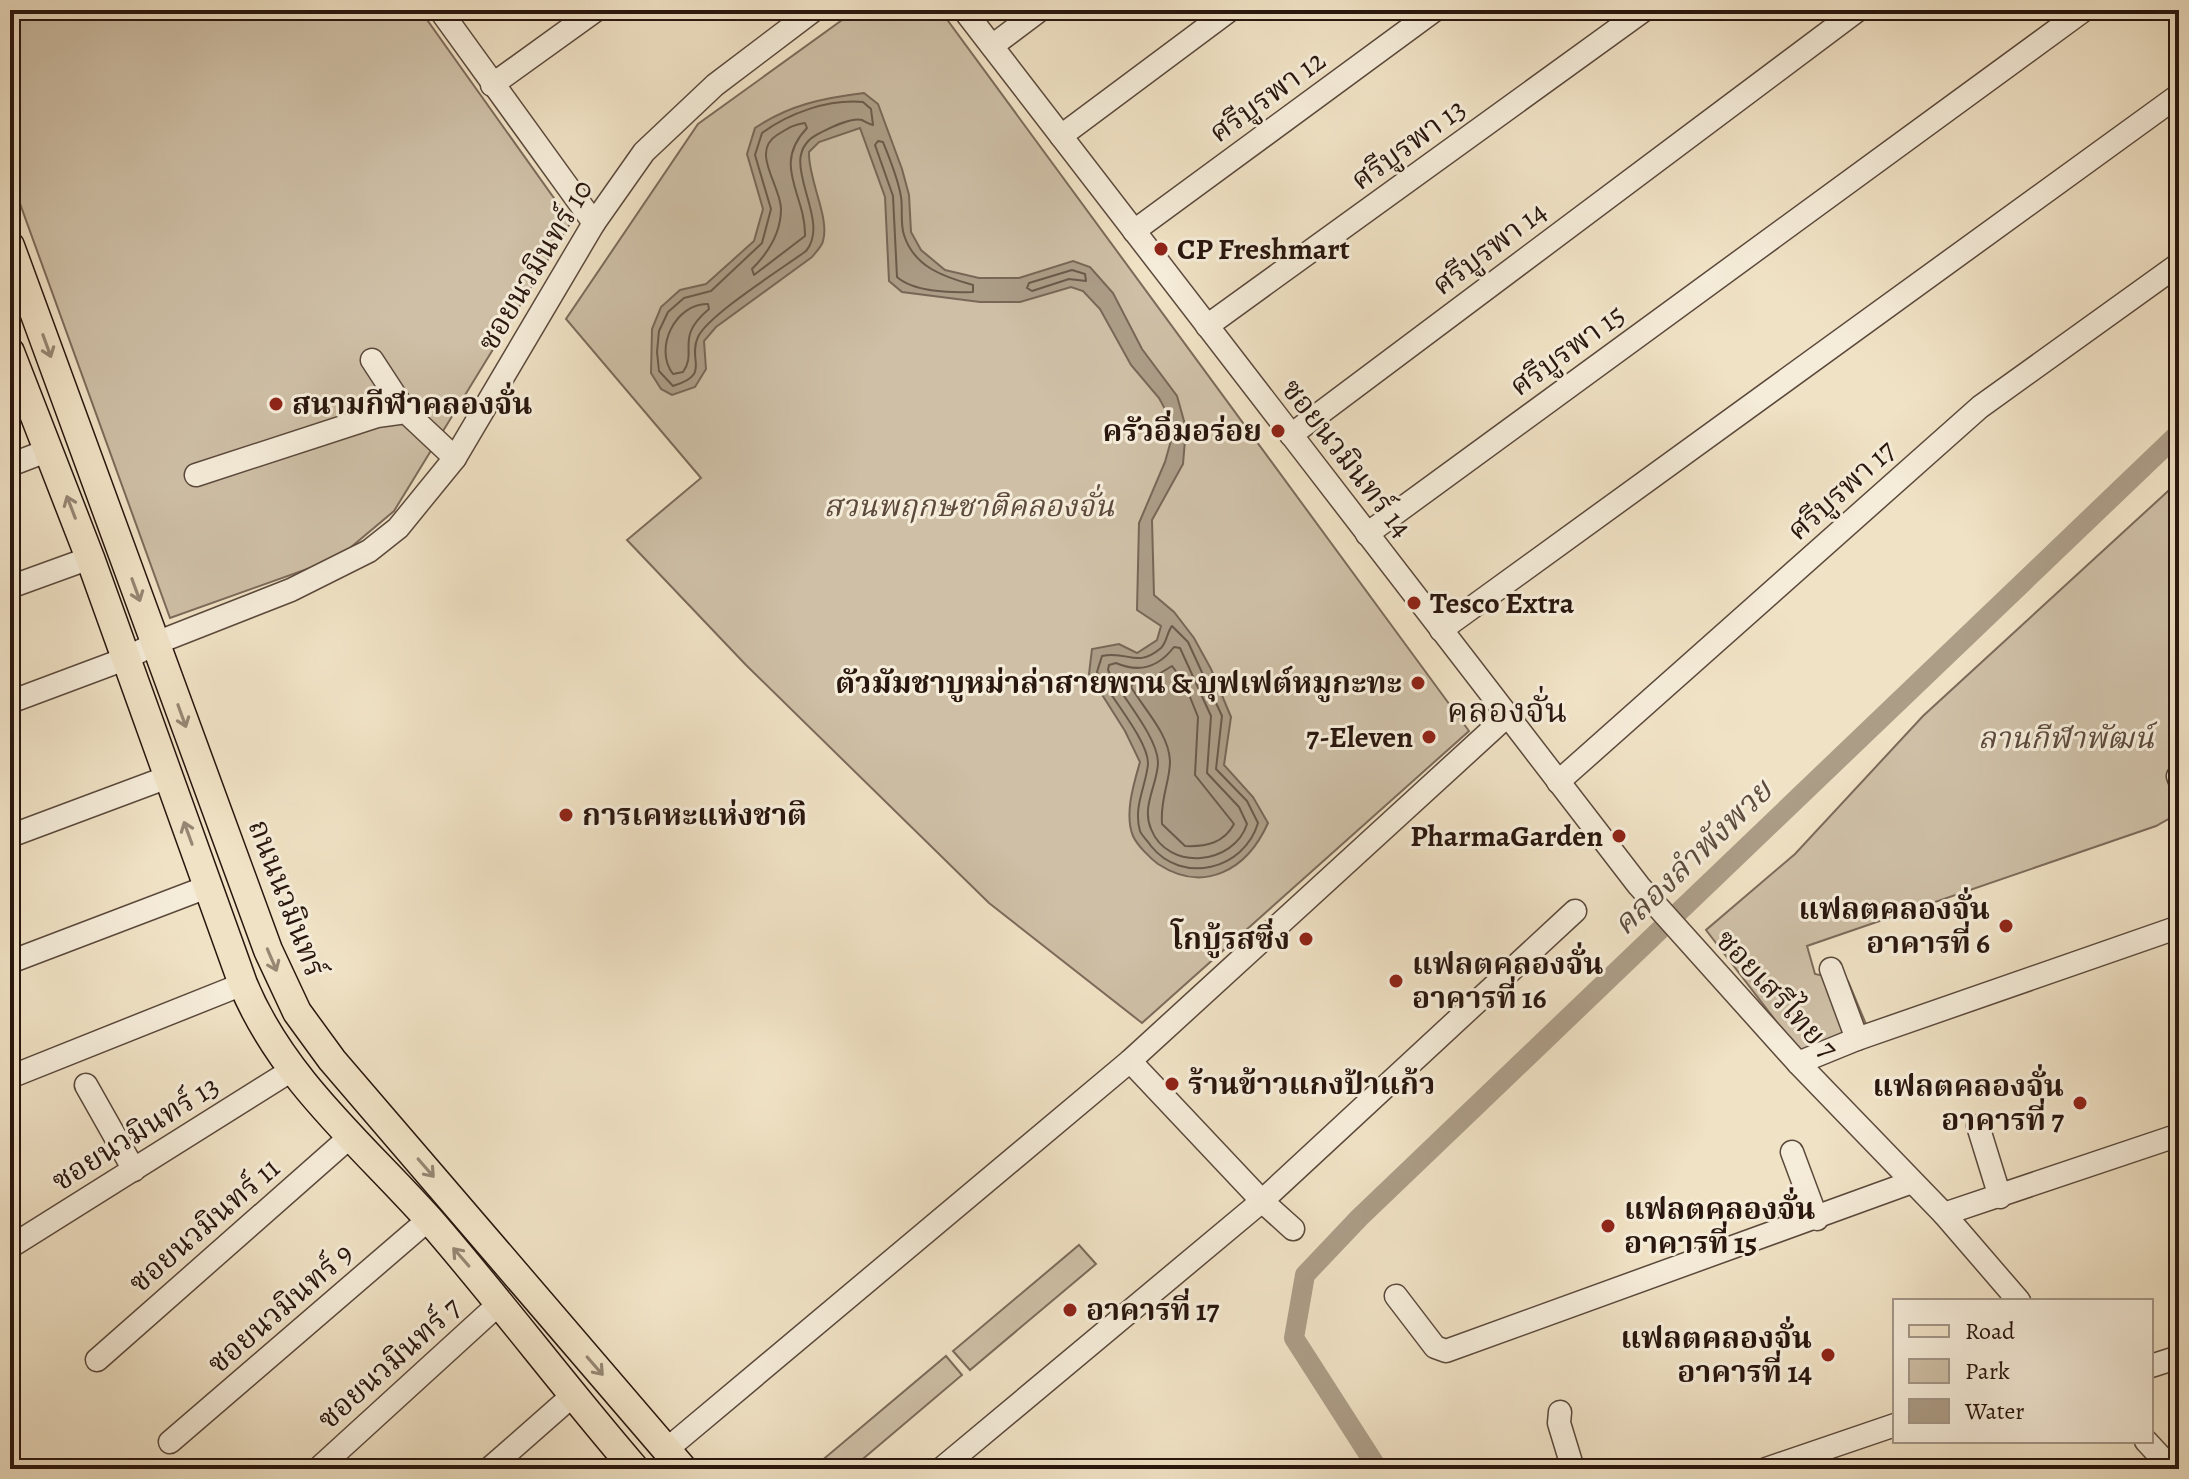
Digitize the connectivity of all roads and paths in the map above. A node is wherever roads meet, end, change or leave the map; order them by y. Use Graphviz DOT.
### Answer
graph roads {
  1 [pos="440,10"];
  2 [pos="596,10"];
  3 [pos="814,10"];
  4 [pos="964,10"];
  5 [pos="1040,10"];
  6 [pos="1230,10"];
  7 [pos="1435,10"];
  8 [pos="1644,10"];
  9 [pos="1858,10"];
  10 [pos="2084,10"];
  11 [pos="992,46"];
  12 [pos="492,85"];
  13 [pos="2179,95"];
  14 [pos="1061,136"];
  15 [pos="594,223"];
  16 [pos="1134,231"];
  17 [pos="10,246"];
  18 [pos="2179,264"];
  19 [pos="1207,326"];
  20 [pos="11,356"];
  21 [pos="372,360"];
  22 [pos="406,412"];
  23 [pos="1291,435"];
  24 [pos="49,450"];
  25 [pos="455,458"];
  26 [pos="10,465"];
  27 [pos="196,475"];
  28 [pos="1367,534"];
  29 [pos="90,558"];
  30 [pos="10,587"];
  31 [pos="1441,630"];
  32 [pos="156,643"];
  33 [pos="125,659"];
  34 [pos="10,702"];
  35 [pos="1507,716"];
  36 [pos="168,777"];
  37 [pos="1558,782"];
  38 [pos="10,836"];
  39 [pos="207,887"];
  40 [pos="1575,911"];
  41 [pos="2179,927"];
  42 [pos="1686,940"];
  43 [pos="10,962"];
  44 [pos="1831,969"];
  45 [pos="243,984"];
  46 [pos="1857,1039"];
  47 [pos="1130,1061"];
  48 [pos="1798,1063"];
  49 [pos="292,1070"];
  50 [pos="10,1077"];
  51 [pos="86,1085"];
  52 [pos="1978,1126"];
  53 [pos="2179,1135"];
  54 [pos="351,1136"];
  55 [pos="1792,1152"];
  56 [pos="134,1170"];
  57 [pos="1912,1182"];
  58 [pos="2000,1197"];
  59 [pos="1262,1201"];
  60 [pos="1944,1214"];
  61 [pos="1817,1219"];
  62 [pos="428,1220"];
  63 [pos="1293,1229"];
  64 [pos="10,1247"];
  65 [pos="1396,1296"];
  66 [pos="2017,1299"];
  67 [pos="501,1302"];
  68 [pos="2179,1357"];
  69 [pos="97,1360"];
  70 [pos="2153,1365"];
  71 [pos="572,1396"];
  72 [pos="1560,1412"];
  73 [pos="1893,1426"];
  74 [pos="170,1442"];
  75 [pos="2148,1443"];
  76 [pos="675,1459"];
  77 [pos="318,1469"];
  78 [pos="489,1469"];
  79 [pos="635,1469"];
  80 [pos="941,1469"];
  81 [pos="1573,1469"];
  82 [pos="1766,1469"];
  83 [pos="2172,1469"];
  1 -- 12 [label="street"];
  2 -- 12 [label="street"];
  3 -- 15 [label="street, ซอยนวมินทร์ 10"];
  4 -- 11 [label="street, ซอยนวมินทร์ 14"];
  5 -- 11 [label="street"];
  6 -- 14 [label="street"];
  7 -- 16 [label="street, ศรีบูรพา 12"];
  8 -- 19 [label="street, ศรีบูรพา 13"];
  9 -- 23 [label="street, ศรีบูรพา 14"];
  10 -- 28 [label="street, ศรีบูรพา 15"];
  11 -- 14 [label="street, ซอยนวมินทร์ 14"];
  12 -- 15 [label="street"];
  13 -- 31 [label="street"];
  14 -- 16 [label="street, ซอยนวมินทร์ 14"];
  15 -- 25 [label="street, ซอยนวมินทร์ 10"];
  16 -- 19 [label="street, ซอยนวมินทร์ 14"];
  17 -- 32 [label="main road, ถนนนวมินทร์, one-way"];
  18 -- 37 [label="street, ศรีบูรพา 17"];
  19 -- 23 [label="street, ซอยนวมินทร์ 14"];
  20 -- 24 [label="main road"];
  21 -- 22 [label="street"];
  22 -- 25 [label="street"];
  22 -- 27 [label="street"];
  23 -- 28 [label="street, ซอยนวมินทร์ 14"];
  24 -- 26 [label="street"];
  29 -- 24 [label="main road, one-way"];
  25 -- 32 [label="street, ซอยนวมินทร์ 10"];
  28 -- 31 [label="street, ซอยนวมินทร์ 14"];
  29 -- 30 [label="street"];
  29 -- 33 [label="main road"];
  31 -- 35 [label="street, ซอยนวมินทร์ 14"];
  32 -- 33 [label="street, ซอยนวมินทร์ 10"];
  32 -- 76 [label="main road, ถนนนวมินทร์, one-way"];
  33 -- 34 [label="street, ซอยนวมินทร์ 10"];
  33 -- 36 [label="main road"];
  35 -- 37 [label="street, ซอยนวมินทร์ 14"];
  35 -- 47 [label="street"];
  36 -- 38 [label="street"];
  39 -- 36 [label="main road, one-way"];
  37 -- 42 [label="street, ซอยนวมินทร์ 14"];
  39 -- 43 [label="street"];
  39 -- 45 [label="main road"];
  40 -- 59 [label="street"];
  41 -- 46 [label="street"];
  42 -- 48 [label="street, ซอยเสรีไทย 7"];
  44 -- 46 [label="street"];
  45 -- 49 [label="main road"];
  45 -- 50 [label="street"];
  46 -- 48 [label="street"];
  47 -- 59 [label="street"];
  47 -- 76 [label="street"];
  48 -- 57 [label="street, ซอยเสรีไทย 7"];
  49 -- 54 [label="main road"];
  49 -- 56 [label="street, ซอยนวมินทร์ 13"];
  51 -- 56 [label="street"];
  52 -- 58 [label="street"];
  53 -- 58 [label="street"];
  54 -- 62 [label="main road"];
  54 -- 69 [label="street, ซอยนวมินทร์ 11"];
  55 -- 61 [label="street"];
  56 -- 64 [label="street, ซอยนวมินทร์ 13"];
  57 -- 60 [label="street, ซอยเสรีไทย 7"];
  57 -- 61 [label="street"];
  58 -- 60 [label="street"];
  59 -- 63 [label="street"];
  59 -- 80 [label="street"];
  60 -- 66 [label="street, ซอยเสรีไทย 7"];
  61 -- 65 [label="street"];
  67 -- 62 [label="main road, one-way"];
  62 -- 74 [label="street, ซอยนวมินทร์ 9"];
  67 -- 71 [label="main road"];
  67 -- 77 [label="street, ซอยนวมินทร์ 7"];
  68 -- 70 [label="street"];
  71 -- 78 [label="street"];
  71 -- 79 [label="main road"];
  72 -- 81 [label="street"];
  73 -- 82 [label="street"];
  75 -- 83 [label="street"];
}
